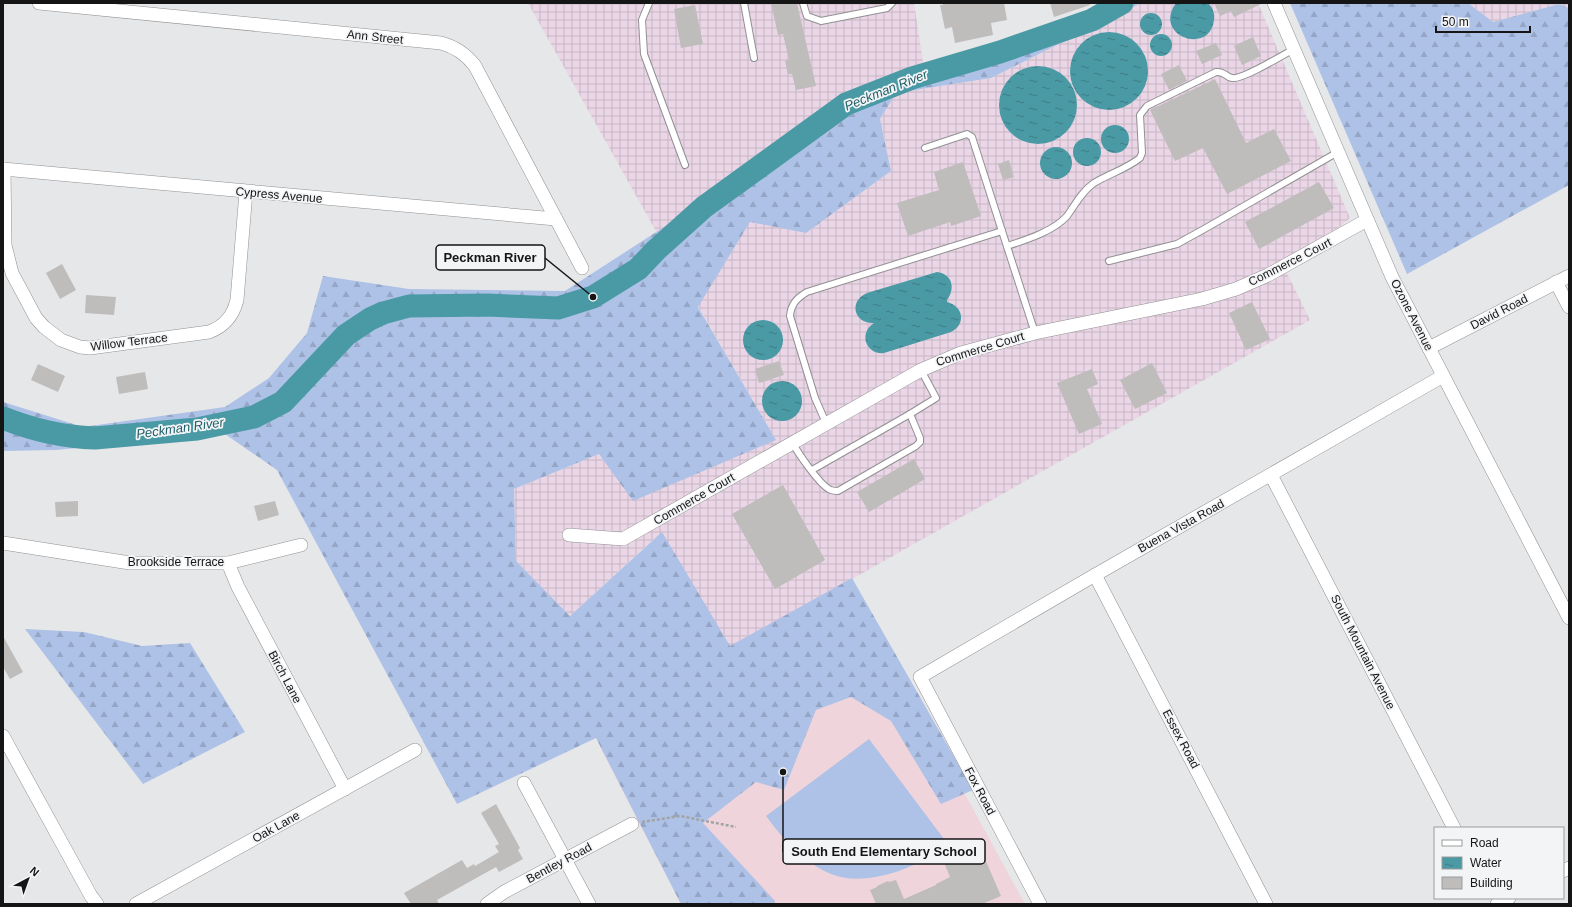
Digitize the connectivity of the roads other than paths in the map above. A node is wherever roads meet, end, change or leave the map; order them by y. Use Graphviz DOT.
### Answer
graph roads {
  1 [pos="39,3"];
  2 [pos="649,3"];
  3 [pos="744,3"];
  4 [pos="803,3"];
  5 [pos="892,3"];
  6 [pos="1274,3"];
  7 [pos="173,9"];
  8 [pos="1294,49"];
  9 [pos="754,58"];
  10 [pos="925,148"];
  11 [pos="1338,152"];
  12 [pos="685,165"];
  13 [pos="3,169"];
  14 [pos="246,192"];
  15 [pos="556,219"];
  16 [pos="1367,220"];
  17 [pos="1002,230"];
  18 [pos="1007,246"];
  19 [pos="1109,261"];
  20 [pos="582,268"];
  21 [pos="1569,276"];
  22 [pos="1556,282"];
  23 [pos="1569,307"];
  24 [pos="1035,333"];
  25 [pos="1429,348"];
  26 [pos="921,370"];
  27 [pos="1443,376"];
  28 [pos="910,414"];
  29 [pos="826,423"];
  30 [pos="792,442"];
  31 [pos="812,470"];
  32 [pos="1271,475"];
  33 [pos="569,535"];
  34 [pos="3,543"];
  35 [pos="301,546"];
  36 [pos="228,563"];
  37 [pos="1095,575"];
  38 [pos="1569,618"];
  39 [pos="920,677"];
  40 [pos="3,736"];
  41 [pos="415,750"];
  42 [pos="524,784"];
  43 [pos="345,789"];
  44 [pos="632,824"];
  45 [pos="1453,827"];
  46 [pos="565,860"];
  47 [pos="1507,899"];
  48 [pos="97,904"];
  49 [pos="136,904"];
  50 [pos="487,904"];
  51 [pos="589,904"];
  52 [pos="1040,904"];
  53 [pos="1266,904"];
  54 [pos="1497,904"];
  1 -- 7 [label="street, Ann Street"];
  2 -- 12 [label="lane"];
  3 -- 9 [label="lane"];
  4 -- 5 [label="lane"];
  6 -- 8 [label="street, Ozone Avenue"];
  7 -- 15 [label="street, Ann Street"];
  8 -- 11 [label="street, Ozone Avenue"];
  8 -- 18 [label="lane"];
  10 -- 17 [label="lane"];
  11 -- 16 [label="street, Ozone Avenue"];
  11 -- 19 [label="lane"];
  13 -- 14 [label="street, Cypress Avenue"];
  13 -- 14 [label="street, Willow Terrace"];
  14 -- 15 [label="street, Cypress Avenue"];
  15 -- 20 [label="street, Ann Street"];
  16 -- 24 [label="street, Commerce Court"];
  16 -- 25 [label="street, Ozone Avenue"];
  17 -- 18 [label="lane"];
  17 -- 29 [label="lane"];
  18 -- 24 [label="lane"];
  21 -- 22 [label="street, David Road"];
  22 -- 23 [label="street"];
  22 -- 25 [label="street, David Road"];
  24 -- 26 [label="street, Commerce Court"];
  25 -- 27 [label="street, Ozone Avenue"];
  26 -- 28 [label="lane"];
  26 -- 29 [label="street, Commerce Court"];
  27 -- 32 [label="street, Buena Vista Road"];
  27 -- 38 [label="street, Ozone Avenue"];
  28 -- 31 [label="lane"];
  28 -- 31 [label="lane"];
  29 -- 30 [label="street, Commerce Court"];
  30 -- 31 [label="lane"];
  30 -- 33 [label="street, Commerce Court"];
  32 -- 37 [label="street, Buena Vista Road"];
  32 -- 45 [label="street, South Mountain Avenue"];
  34 -- 36 [label="street, Brookside Terrace"];
  35 -- 36 [label="street, Brookside Terrace"];
  36 -- 43 [label="street, Birch Lane"];
  37 -- 39 [label="street, Buena Vista Road"];
  37 -- 53 [label="street, Essex Road"];
  39 -- 52 [label="street, Fox Road"];
  40 -- 48 [label="street"];
  41 -- 43 [label="street, Oak Lane"];
  42 -- 46 [label="street"];
  43 -- 49 [label="street, Oak Lane"];
  44 -- 46 [label="street, Bentley Road"];
  46 -- 50 [label="street, Bentley Road"];
  46 -- 51 [label="street"];
  47 -- 54 [label="street"];
}
